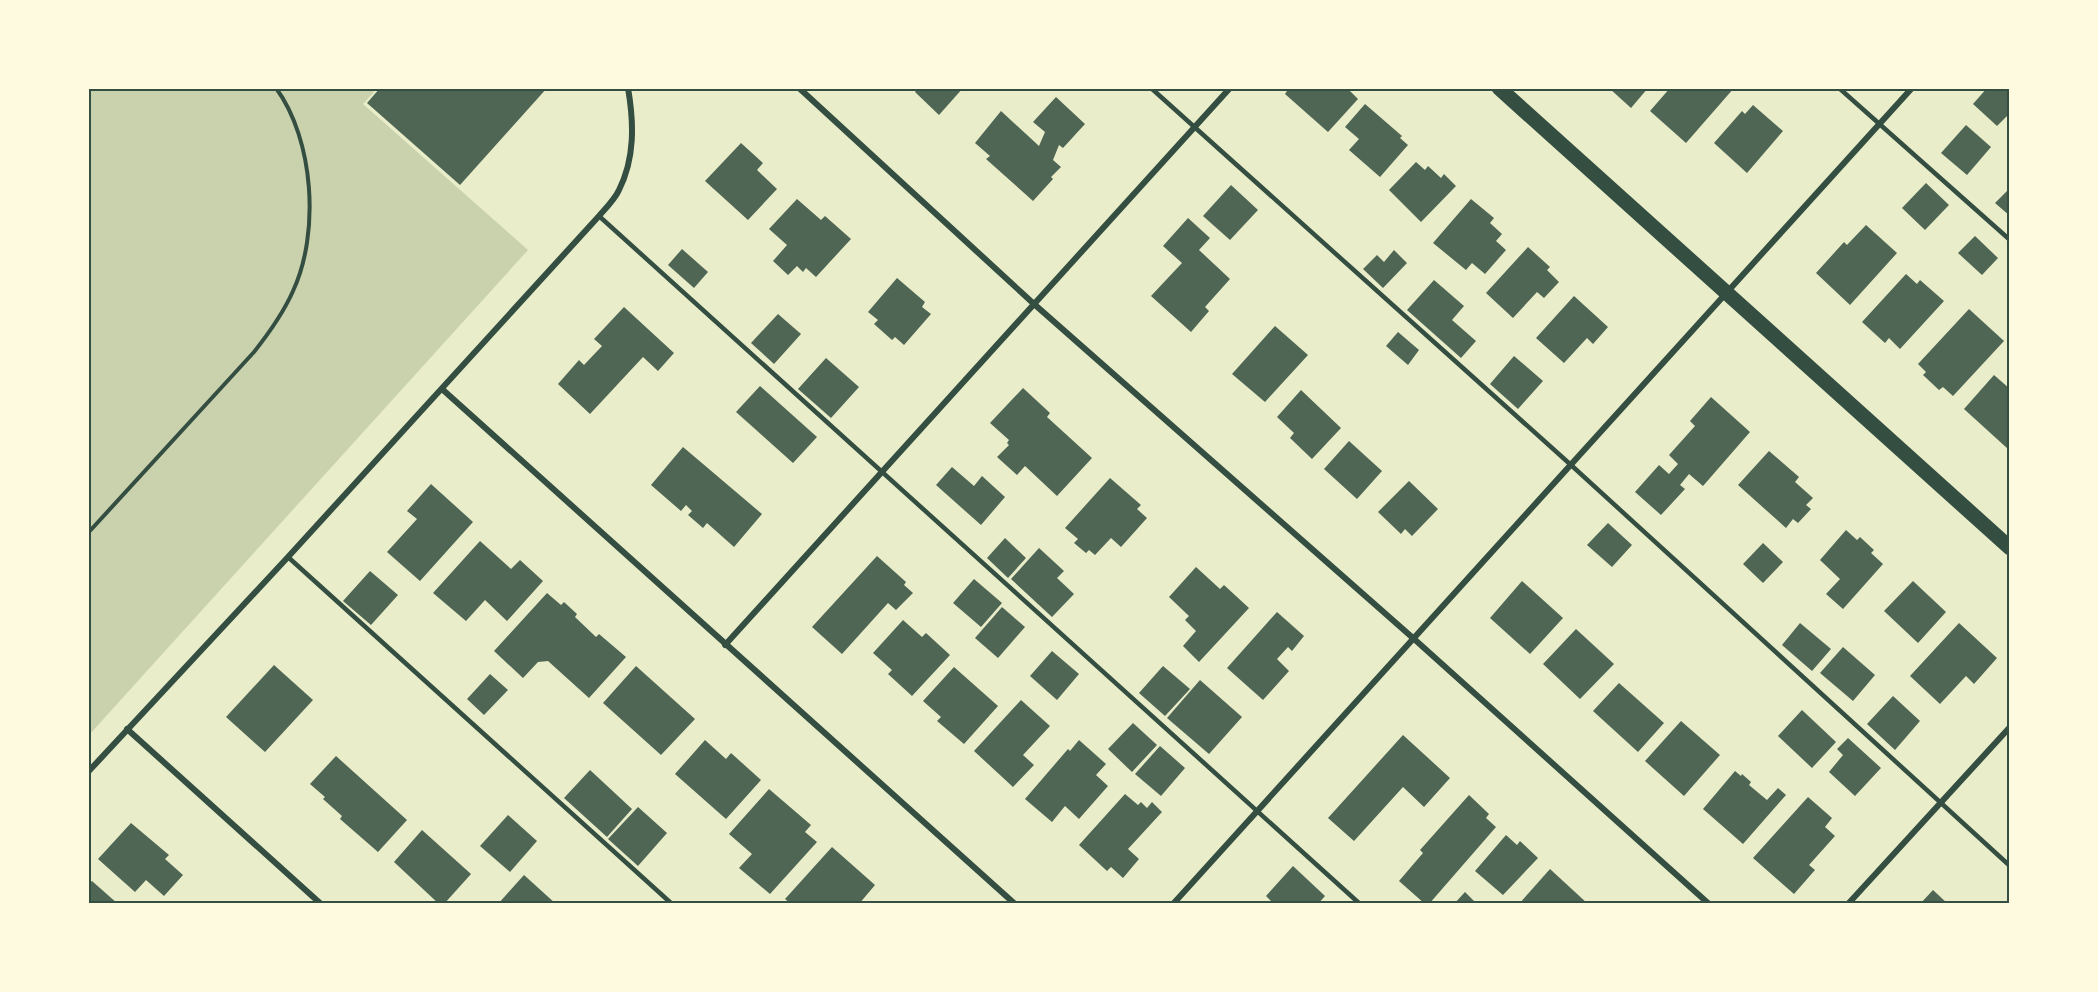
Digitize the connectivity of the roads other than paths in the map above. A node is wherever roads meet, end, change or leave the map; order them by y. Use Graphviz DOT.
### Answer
graph roads {
  1 [pos="628,88"];
  2 [pos="799,88"];
  3 [pos="1151,88"];
  4 [pos="1230,88"];
  5 [pos="1499,88"];
  6 [pos="1839,88"];
  7 [pos="1912,88"];
  8 [pos="1880,125"];
  9 [pos="1195,127"];
  10 [pos="599,216"];
  11 [pos="2010,240"];
  12 [pos="1726,295"];
  13 [pos="1034,304"];
  14 [pos="442,389"];
  15 [pos="1570,465"];
  16 [pos="882,471"];
  17 [pos="2010,548"];
  18 [pos="288,557"];
  19 [pos="1413,638"];
  20 [pos="725,645"];
  21 [pos="2010,727"];
  22 [pos="127,729"];
  23 [pos="88,772"];
  24 [pos="1940,802"];
  25 [pos="1257,811"];
  26 [pos="2010,866"];
  27 [pos="321,903"];
  28 [pos="672,903"];
  29 [pos="1015,903"];
  30 [pos="1173,903"];
  31 [pos="1360,903"];
  32 [pos="1709,903"];
  33 [pos="1848,903"];
  1 -- 10 [label="street"];
  2 -- 13 [label="street"];
  3 -- 9 [label="lane"];
  4 -- 9 [label="street"];
  5 -- 12 [label="main road"];
  6 -- 8 [label="lane"];
  7 -- 8 [label="street"];
  8 -- 11 [label="lane"];
  8 -- 12 [label="street"];
  9 -- 13 [label="street"];
  9 -- 15 [label="lane"];
  10 -- 14 [label="street"];
  10 -- 16 [label="lane"];
  12 -- 15 [label="street"];
  12 -- 17 [label="main road"];
  13 -- 16 [label="street"];
  13 -- 19 [label="street"];
  14 -- 18 [label="street"];
  14 -- 20 [label="street"];
  15 -- 19 [label="street"];
  15 -- 24 [label="lane"];
  16 -- 20 [label="street"];
  16 -- 25 [label="lane"];
  18 -- 22 [label="street"];
  18 -- 28 [label="lane"];
  19 -- 25 [label="street"];
  19 -- 32 [label="street"];
  20 -- 29 [label="street"];
  21 -- 24 [label="street"];
  22 -- 23 [label="street"];
  22 -- 27 [label="street"];
  24 -- 26 [label="lane"];
  24 -- 33 [label="street"];
  25 -- 30 [label="street"];
  25 -- 31 [label="lane"];
}
